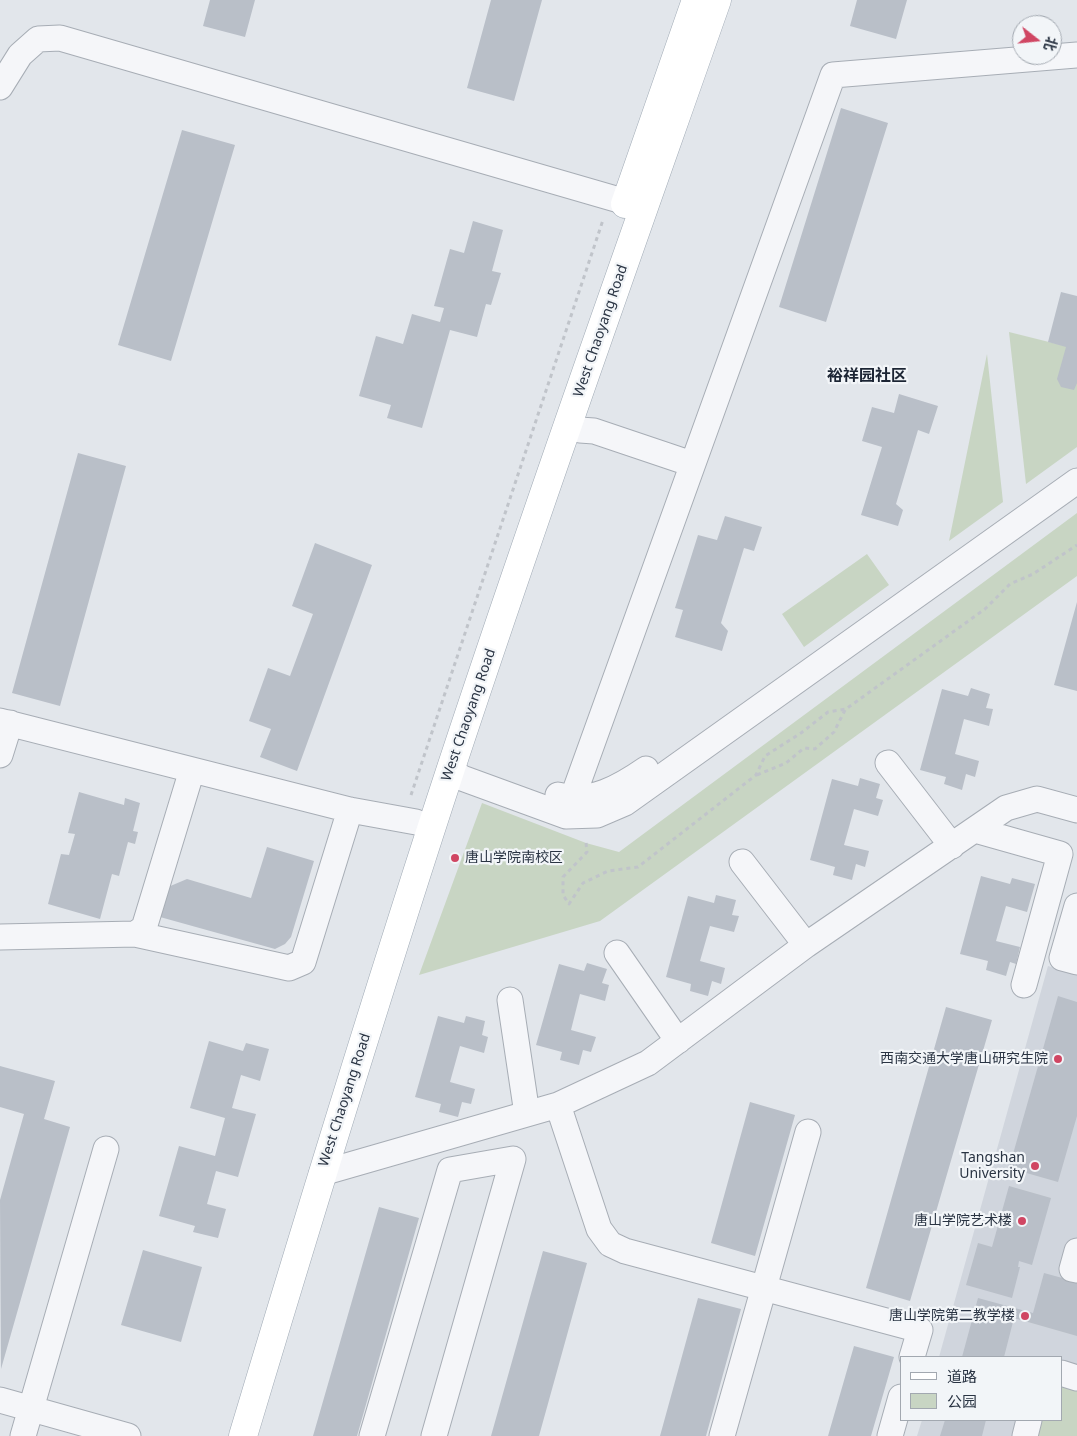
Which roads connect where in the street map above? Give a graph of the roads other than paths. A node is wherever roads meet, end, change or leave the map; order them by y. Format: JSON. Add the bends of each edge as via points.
{"nodes":[{"id":1,"x":696,"y":0,"type":"edge"},
{"id":2,"x":717,"y":0,"type":"edge"},
{"id":3,"x":1077,"y":55,"type":"edge"},
{"id":4,"x":0,"y":87,"type":"edge"},
{"id":5,"x":626,"y":202,"type":"junction"},
{"id":6,"x":567,"y":426,"type":"junction"},
{"id":7,"x":692,"y":464,"type":"junction"},
{"id":8,"x":1077,"y":466,"type":"edge"},
{"id":9,"x":1077,"y":481,"type":"edge"},
{"id":10,"x":5,"y":722,"type":"edge"},
{"id":11,"x":0,"y":755,"type":"edge"},
{"id":12,"x":888,"y":763,"type":"dead end"},
{"id":13,"x":450,"y":769,"type":"junction"},
{"id":14,"x":192,"y":770,"type":"junction"},
{"id":15,"x":570,"y":807,"type":"junction"},
{"id":16,"x":350,"y":810,"type":"junction"},
{"id":17,"x":1077,"y":810,"type":"edge"},
{"id":18,"x":416,"y":822,"type":"junction"},
{"id":19,"x":975,"y":830,"type":"junction"},
{"id":20,"x":952,"y":846,"type":"junction"},
{"id":21,"x":742,"y":862,"type":"dead end"},
{"id":22,"x":1077,"y":906,"type":"edge"},
{"id":23,"x":135,"y":934,"type":"junction"},
{"id":24,"x":0,"y":937,"type":"edge"},
{"id":25,"x":806,"y":945,"type":"junction"},
{"id":26,"x":617,"y":953,"type":"dead end"},
{"id":27,"x":1077,"y":962,"type":"edge"},
{"id":28,"x":1024,"y":985,"type":"dead end"},
{"id":29,"x":510,"y":1000,"type":"dead end"},
{"id":30,"x":678,"y":1041,"type":"junction"},
{"id":31,"x":558,"y":1105,"type":"junction"},
{"id":32,"x":527,"y":1114,"type":"junction"},
{"id":33,"x":808,"y":1132,"type":"dead end"},
{"id":34,"x":106,"y":1149,"type":"dead end"},
{"id":35,"x":322,"y":1172,"type":"junction"},
{"id":36,"x":1077,"y":1251,"type":"edge"},
{"id":37,"x":1077,"y":1270,"type":"edge"},
{"id":38,"x":763,"y":1289,"type":"junction"},
{"id":39,"x":912,"y":1356,"type":"edge"},
{"id":40,"x":1062,"y":1373,"type":"edge"},
{"id":41,"x":1077,"y":1378,"type":"edge"},
{"id":42,"x":0,"y":1400,"type":"edge"},
{"id":43,"x":900,"y":1401,"type":"edge"},
{"id":44,"x":31,"y":1409,"type":"junction"},
{"id":45,"x":1029,"y":1421,"type":"edge"},
{"id":46,"x":23,"y":1436,"type":"edge"},
{"id":47,"x":128,"y":1436,"type":"edge"},
{"id":48,"x":228,"y":1436,"type":"edge"},
{"id":49,"x":243,"y":1436,"type":"edge"},
{"id":50,"x":372,"y":1436,"type":"edge"},
{"id":51,"x":434,"y":1436,"type":"edge"},
{"id":52,"x":722,"y":1436,"type":"edge"},
{"id":53,"x":890,"y":1436,"type":"edge"},
{"id":54,"x":1025,"y":1436,"type":"edge"}],
"edges":[{"from":1,"to":5,"type":"main road","name":"West Chaoyang Road"},
{"from":2,"to":6,"type":"main road","name":"West Chaoyang Road"},
{"from":3,"to":7,"type":"street","via":[[832,75]]},
{"from":4,"to":5,"type":"street","via":[[20,55],[38,40],[60,38]]},
{"from":5,"to":18,"type":"main road","name":"West Chaoyang Road"},
{"from":6,"to":7,"type":"street","via":[[594,431]]},
{"from":6,"to":13,"type":"main road","name":"West Chaoyang Road"},
{"from":7,"to":15,"type":"street"},
{"from":8,"to":15,"type":"street","via":[[977,540],[624,784]]},
{"from":9,"to":15,"type":"street","via":[[625,803],[596,814]]},
{"from":10,"to":11,"type":"street"},
{"from":10,"to":14,"type":"street"},
{"from":12,"to":20,"type":"street"},
{"from":13,"to":15,"type":"street","via":[[462,778]]},
{"from":13,"to":35,"type":"main road","name":"West Chaoyang Road"},
{"from":14,"to":16,"type":"street"},
{"from":14,"to":23,"type":"street","via":[[144,928]]},
{"from":16,"to":18,"type":"street"},
{"from":16,"to":23,"type":"street","via":[[303,962],[288,968]]},
{"from":17,"to":19,"type":"street","via":[[1036,799],[1006,808]]},
{"from":18,"to":48,"type":"main road","name":"West Chaoyang Road"},
{"from":19,"to":20,"type":"street"},
{"from":19,"to":28,"type":"street","via":[[1060,854]]},
{"from":20,"to":25,"type":"street"},
{"from":21,"to":25,"type":"street"},
{"from":22,"to":27,"type":"street","via":[[1062,958]]},
{"from":23,"to":24,"type":"street"},
{"from":25,"to":30,"type":"street"},
{"from":26,"to":30,"type":"street"},
{"from":29,"to":32,"type":"street"},
{"from":30,"to":31,"type":"street","via":[[648,1063]]},
{"from":31,"to":32,"type":"street"},
{"from":31,"to":38,"type":"street","via":[[599,1229],[610,1244]]},
{"from":32,"to":35,"type":"street"},
{"from":33,"to":38,"type":"street"},
{"from":34,"to":44,"type":"street"},
{"from":35,"to":49,"type":"main road","name":"West Chaoyang Road"},
{"from":36,"to":37,"type":"street","via":[[1072,1269]]},
{"from":38,"to":39,"type":"street","via":[[920,1330]]},
{"from":38,"to":52,"type":"street"},
{"from":40,"to":41,"type":"street"},
{"from":42,"to":44,"type":"street"},
{"from":43,"to":53,"type":"street"},
{"from":44,"to":46,"type":"street"},
{"from":44,"to":47,"type":"street"},
{"from":45,"to":54,"type":"street"},
{"from":50,"to":51,"type":"street","via":[[450,1170],[513,1159]]}]}
